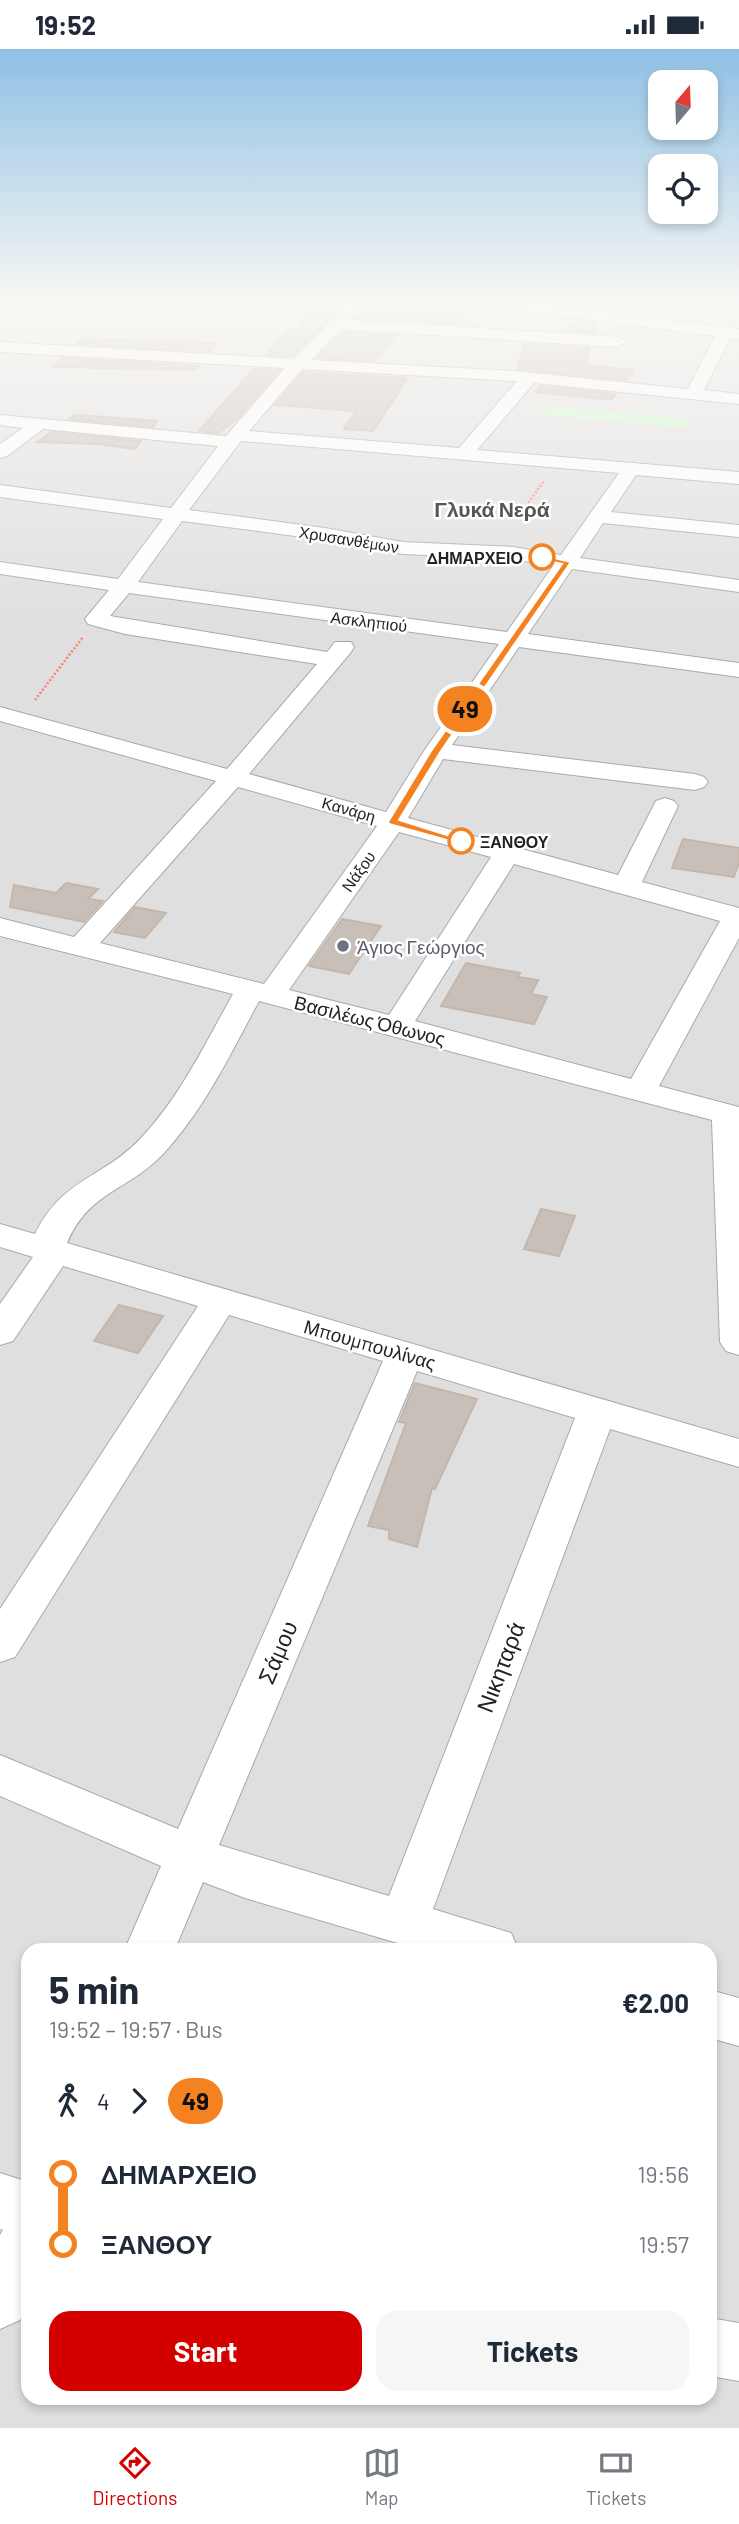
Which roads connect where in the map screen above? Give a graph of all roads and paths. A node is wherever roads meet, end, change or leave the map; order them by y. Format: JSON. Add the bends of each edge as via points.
{"nodes":[{"id":1,"x":257,"y":412,"type":"edge"},
{"id":2,"x":500,"y":412,"type":"edge"},
{"id":3,"x":0,"y":420,"type":"edge"},
{"id":4,"x":41,"y":423,"type":"junction"},
{"id":5,"x":234,"y":438,"type":"junction"},
{"id":6,"x":0,"y":452,"type":"edge"},
{"id":7,"x":464,"y":454,"type":"junction"},
{"id":8,"x":631,"y":469,"type":"junction"},
{"id":9,"x":739,"y":478,"type":"edge"},
{"id":10,"x":0,"y":491,"type":"edge"},
{"id":11,"x":603,"y":509,"type":"junction"},
{"id":12,"x":739,"y":514,"type":"edge"},
{"id":13,"x":176,"y":516,"type":"junction"},
{"id":14,"x":739,"y":531,"type":"edge"},
{"id":15,"x":567,"y":562,"type":"junction"},
{"id":16,"x":10,"y":569,"type":"edge"},
{"id":17,"x":125,"y":585,"type":"junction"},
{"id":18,"x":0,"y":586,"type":"edge"},
{"id":19,"x":739,"y":586,"type":"edge"},
{"id":20,"x":96,"y":619,"type":"junction"},
{"id":21,"x":369,"y":621,"type":"junction"},
{"id":22,"x":515,"y":638,"type":"junction"},
{"id":23,"x":331,"y":659,"type":"junction"},
{"id":24,"x":739,"y":670,"type":"edge"},
{"id":25,"x":10,"y":716,"type":"edge"},
{"id":26,"x":0,"y":738,"type":"edge"},
{"id":27,"x":436,"y":751,"type":"junction"},
{"id":28,"x":234,"y":776,"type":"junction"},
{"id":29,"x":695,"y":782,"type":"dead end"},
{"id":30,"x":665,"y":806,"type":"dead end"},
{"id":31,"x":393,"y":822,"type":"junction"},
{"id":32,"x":506,"y":854,"type":"junction"},
{"id":33,"x":626,"y":887,"type":"junction"},
{"id":34,"x":738,"y":917,"type":"edge"},
{"id":35,"x":3,"y":933,"type":"edge"},
{"id":36,"x":81,"y":947,"type":"junction"},
{"id":37,"x":260,"y":992,"type":"junction"},
{"id":38,"x":397,"y":1026,"type":"junction"},
{"id":39,"x":640,"y":1091,"type":"junction"},
{"id":40,"x":734,"y":1116,"type":"edge"},
{"id":41,"x":0,"y":1235,"type":"edge"},
{"id":42,"x":50,"y":1250,"type":"junction"},
{"id":43,"x":220,"y":1300,"type":"junction"},
{"id":44,"x":0,"y":1332,"type":"edge"},
{"id":45,"x":739,"y":1342,"type":"edge"},
{"id":46,"x":405,"y":1355,"type":"junction"},
{"id":47,"x":597,"y":1411,"type":"junction"},
{"id":48,"x":739,"y":1453,"type":"edge"},
{"id":49,"x":0,"y":1645,"type":"edge"},
{"id":50,"x":0,"y":1775,"type":"edge"},
{"id":51,"x":190,"y":1856,"type":"junction"},
{"id":52,"x":403,"y":1923,"type":"junction"},
{"id":53,"x":153,"y":1943,"type":"edge"},
{"id":54,"x":472,"y":1943,"type":"edge"},
{"id":55,"x":717,"y":2016,"type":"edge"},
{"id":56,"x":739,"y":2022,"type":"edge"},
{"id":57,"x":0,"y":2201,"type":"edge"},
{"id":58,"x":21,"y":2208,"type":"edge"},
{"id":59,"x":21,"y":2253,"type":"edge"},
{"id":60,"x":0,"y":2300,"type":"edge"},
{"id":61,"x":717,"y":2348,"type":"edge"},
{"id":62,"x":739,"y":2352,"type":"edge"}],
"edges":[{"from":1,"to":5,"type":"street"},
{"from":2,"to":7,"type":"street"},
{"from":3,"to":4,"type":"street"},
{"from":4,"to":5,"type":"street"},
{"from":4,"to":6,"type":"street"},
{"from":5,"to":7,"type":"street"},
{"from":5,"to":13,"type":"street"},
{"from":7,"to":8,"type":"street"},
{"from":8,"to":9,"type":"street"},
{"from":8,"to":11,"type":"street","name":"Νάξου"},
{"from":10,"to":13,"type":"street","name":"Χρυσανθέμων"},
{"from":11,"to":12,"type":"street"},
{"from":11,"to":14,"type":"street"},
{"from":11,"to":15,"type":"street","name":"Νάξου"},
{"from":13,"to":15,"type":"street","name":"Χρυσανθέμων","via":[[388,546],[513,553]]},
{"from":13,"to":17,"type":"street"},
{"from":15,"to":19,"type":"street","name":"Χρυσανθέμων"},
{"from":15,"to":22,"type":"street","name":"Νάξου"},
{"from":16,"to":17,"type":"street","name":"Ασκληπιού"},
{"from":16,"to":18,"type":"street"},
{"from":17,"to":20,"type":"street"},
{"from":17,"to":21,"type":"street","name":"Ασκληπιού"},
{"from":20,"to":23,"type":"street"},
{"from":20,"to":25,"type":"path"},
{"from":21,"to":22,"type":"street","name":"Ασκληπιού"},
{"from":21,"to":23,"type":"street"},
{"from":22,"to":24,"type":"street","name":"Ασκληπιού"},
{"from":22,"to":27,"type":"street","name":"Νάξου"},
{"from":23,"to":28,"type":"street"},
{"from":25,"to":26,"type":"street"},
{"from":25,"to":28,"type":"street","name":"Κανάρη"},
{"from":27,"to":29,"type":"street"},
{"from":27,"to":31,"type":"street","name":"Νάξου"},
{"from":28,"to":31,"type":"street","name":"Κανάρη"},
{"from":28,"to":36,"type":"street"},
{"from":30,"to":33,"type":"street"},
{"from":31,"to":32,"type":"street","name":"Κανάρη"},
{"from":31,"to":37,"type":"street","name":"Νάξου"},
{"from":32,"to":33,"type":"street","name":"Κανάρη"},
{"from":32,"to":38,"type":"street"},
{"from":33,"to":34,"type":"street","name":"Κανάρη"},
{"from":34,"to":39,"type":"street"},
{"from":35,"to":36,"type":"street","name":"Βασιλέως Όθωνος"},
{"from":36,"to":37,"type":"street","name":"Βασιλέως Όθωνος"},
{"from":37,"to":38,"type":"street","name":"Βασιλέως Όθωνος"},
{"from":37,"to":42,"type":"street","name":"Νάξου","via":[[187,1104],[148,1150],[74,1202],[64,1213]]},
{"from":38,"to":39,"type":"street","name":"Βασιλέως Όθωνος"},
{"from":39,"to":40,"type":"street","name":"Βασιλέως Όθωνος"},
{"from":40,"to":45,"type":"street"},
{"from":41,"to":42,"type":"street","name":"Μπουμπουλίνας"},
{"from":42,"to":43,"type":"street","name":"Μπουμπουλίνας"},
{"from":42,"to":44,"type":"street"},
{"from":43,"to":46,"type":"street","name":"Μπουμπουλίνας"},
{"from":43,"to":49,"type":"street"},
{"from":46,"to":47,"type":"street","name":"Μπουμπουλίνας"},
{"from":46,"to":51,"type":"street","name":"Σάμου"},
{"from":47,"to":48,"type":"street","name":"Μπουμπουλίνας"},
{"from":47,"to":52,"type":"street","name":"Νικηταρά"},
{"from":50,"to":51,"type":"street"},
{"from":51,"to":52,"type":"street"},
{"from":51,"to":53,"type":"street","name":"Σάμου"},
{"from":52,"to":54,"type":"street"},
{"from":55,"to":56,"type":"street"},
{"from":57,"to":58,"type":"street"},
{"from":59,"to":60,"type":"street"},
{"from":61,"to":62,"type":"street"}]}
